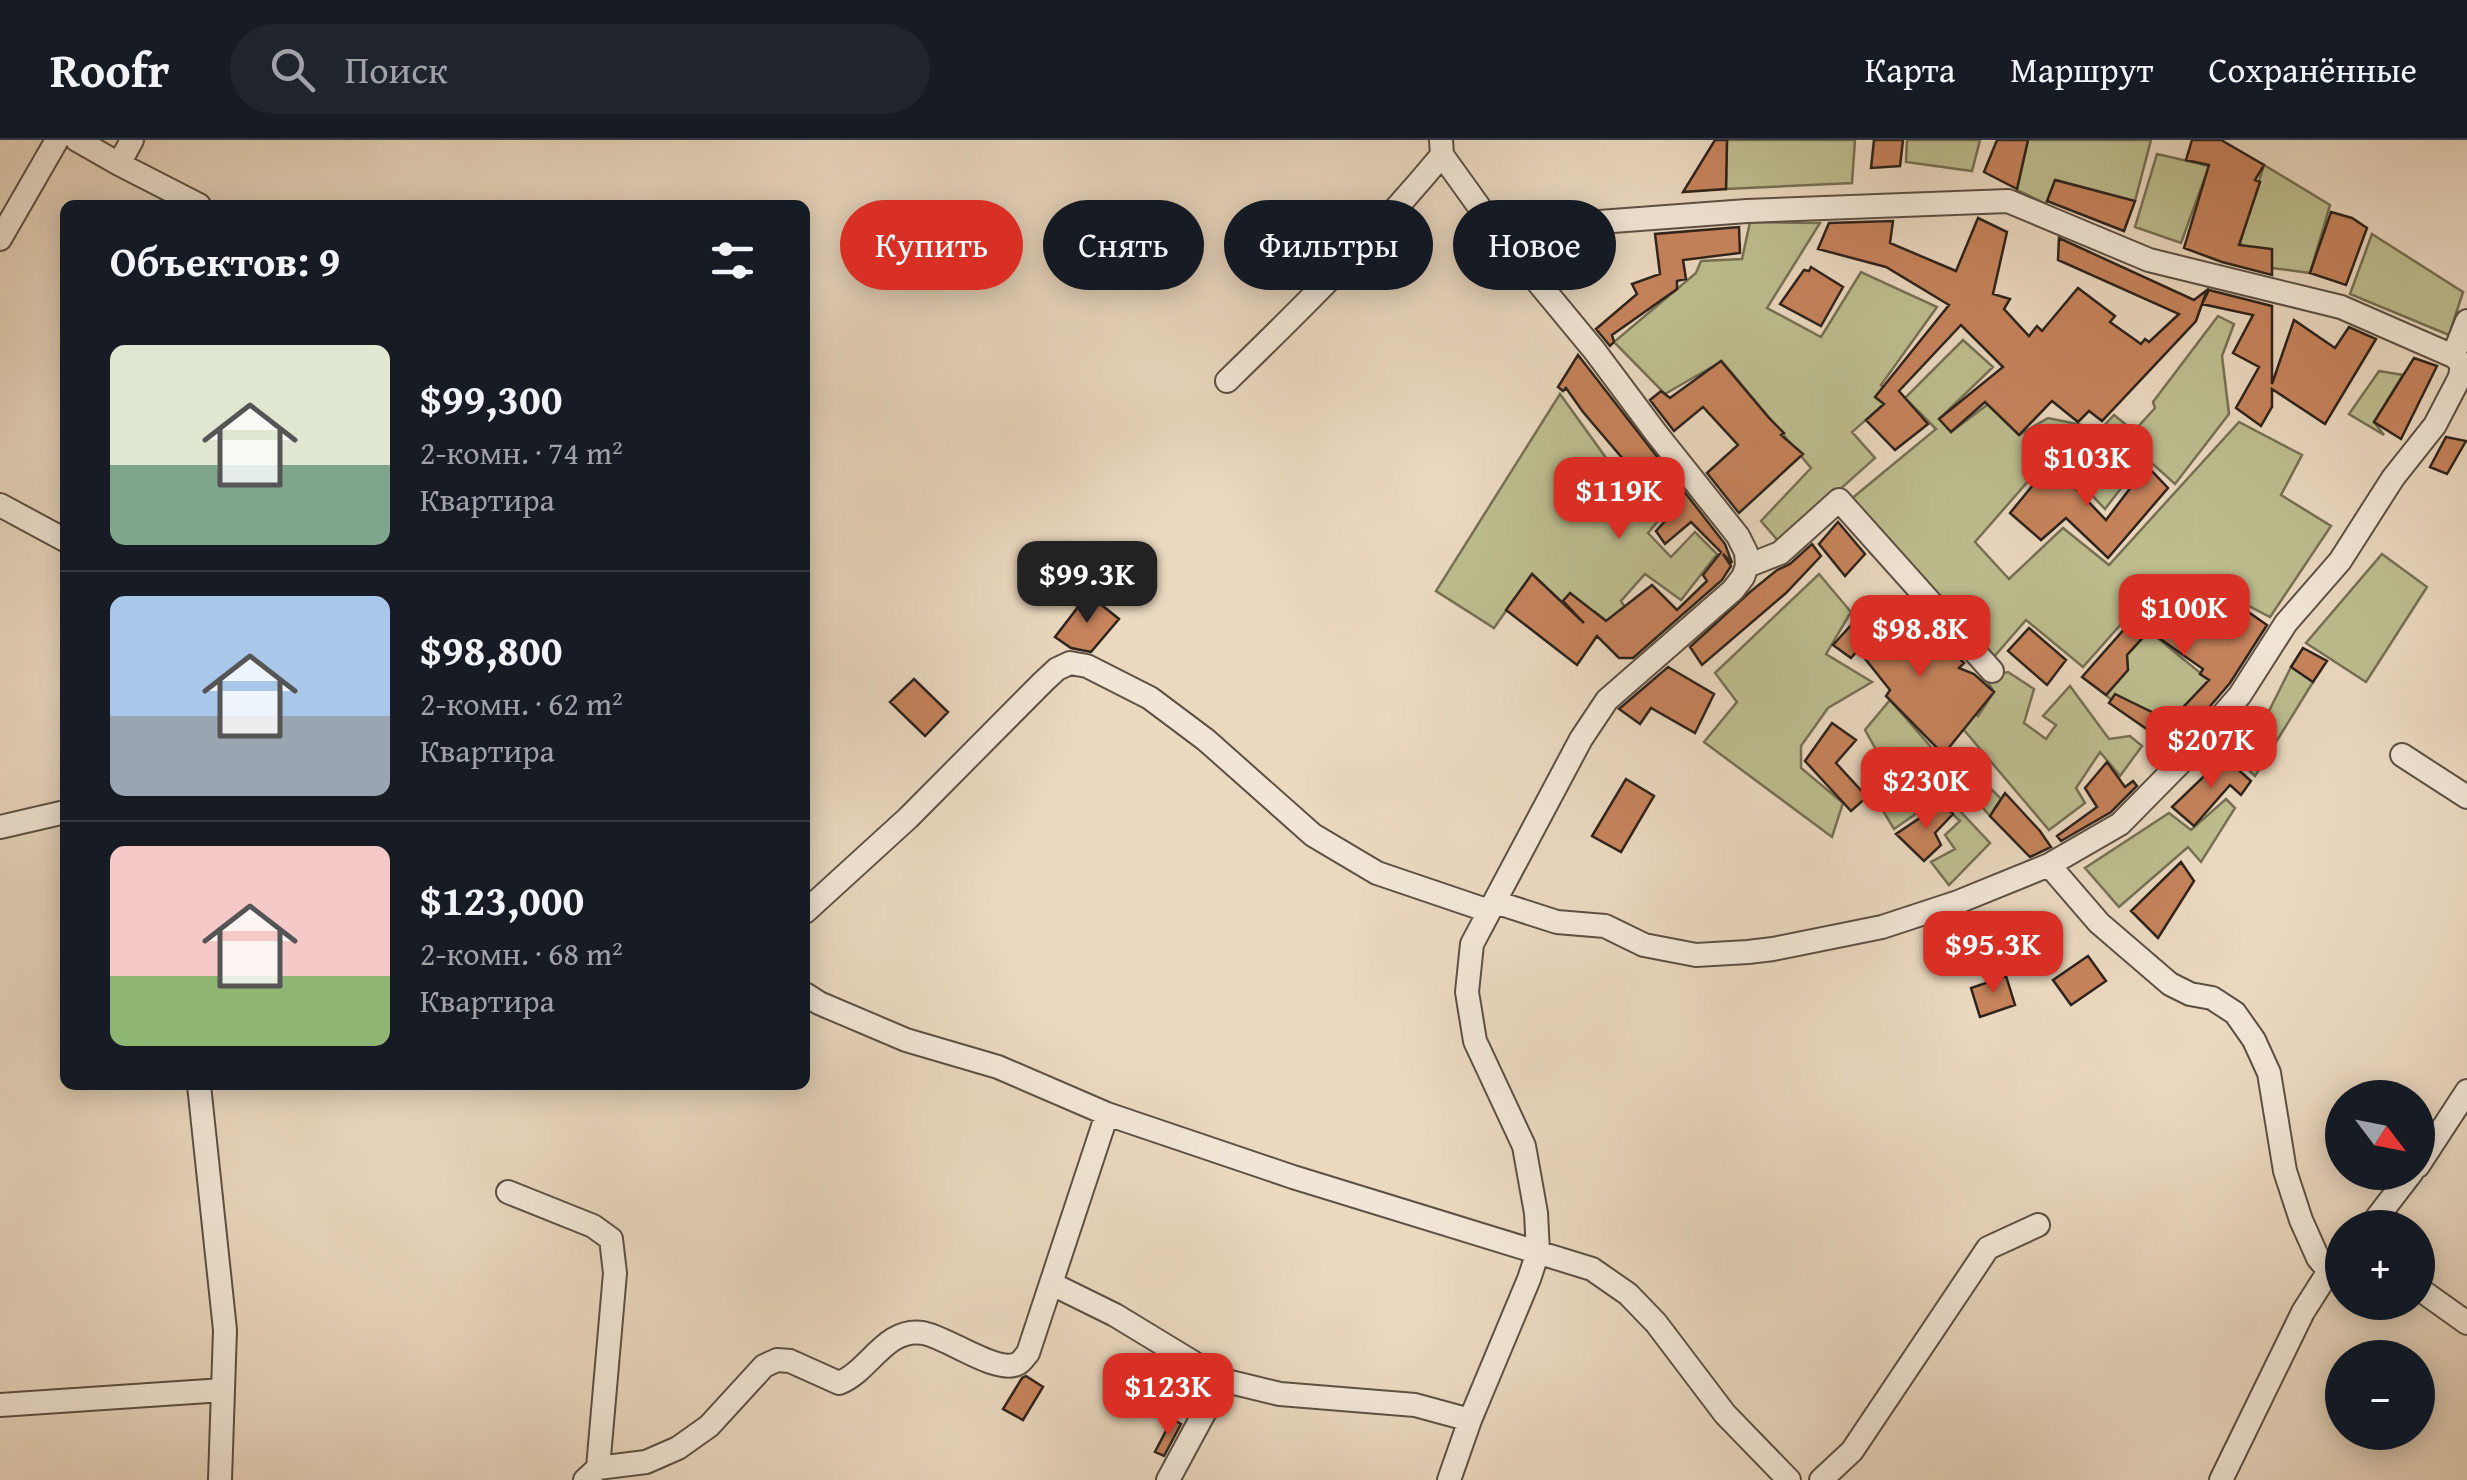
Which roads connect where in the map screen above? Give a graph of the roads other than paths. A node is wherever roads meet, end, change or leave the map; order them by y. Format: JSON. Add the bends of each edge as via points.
{"nodes":[{"id":1,"x":57,"y":140,"type":"edge"},
{"id":2,"x":76,"y":140,"type":"edge"},
{"id":3,"x":132,"y":140,"type":"edge"},
{"id":4,"x":1441,"y":147,"type":"edge"},
{"id":5,"x":119,"y":164,"type":"junction"},
{"id":6,"x":189,"y":200,"type":"edge"},
{"id":7,"x":1476,"y":200,"type":"edge"},
{"id":8,"x":1616,"y":220,"type":"edge"},
{"id":9,"x":0,"y":240,"type":"edge"},
{"id":10,"x":1544,"y":290,"type":"edge"},
{"id":11,"x":2462,"y":339,"type":"edge"},
{"id":12,"x":1228,"y":382,"type":"dead end"},
{"id":13,"x":0,"y":505,"type":"edge"},
{"id":14,"x":60,"y":537,"type":"edge"},
{"id":15,"x":1747,"y":566,"type":"junction"},
{"id":16,"x":1992,"y":671,"type":"dead end"},
{"id":17,"x":2402,"y":755,"type":"dead end"},
{"id":18,"x":2467,"y":797,"type":"edge"},
{"id":19,"x":60,"y":813,"type":"edge"},
{"id":20,"x":0,"y":827,"type":"edge"},
{"id":21,"x":2049,"y":865,"type":"junction"},
{"id":22,"x":1492,"y":906,"type":"junction"},
{"id":23,"x":810,"y":907,"type":"edge"},
{"id":24,"x":810,"y":997,"type":"edge"},
{"id":25,"x":200,"y":1090,"type":"edge"},
{"id":26,"x":2467,"y":1091,"type":"edge"},
{"id":27,"x":1107,"y":1114,"type":"junction"},
{"id":28,"x":2435,"y":1140,"type":"edge"},
{"id":29,"x":2398,"y":1190,"type":"edge"},
{"id":30,"x":508,"y":1192,"type":"dead end"},
{"id":31,"x":2383,"y":1210,"type":"edge"},
{"id":32,"x":2038,"y":1225,"type":"dead end"},
{"id":33,"x":1538,"y":1252,"type":"junction"},
{"id":34,"x":2325,"y":1261,"type":"edge"},
{"id":35,"x":2325,"y":1281,"type":"edge"},
{"id":36,"x":1052,"y":1284,"type":"junction"},
{"id":37,"x":2435,"y":1300,"type":"edge"},
{"id":38,"x":2467,"y":1323,"type":"edge"},
{"id":39,"x":1222,"y":1380,"type":"junction"},
{"id":40,"x":224,"y":1390,"type":"junction"},
{"id":41,"x":0,"y":1405,"type":"edge"},
{"id":42,"x":1470,"y":1420,"type":"junction"},
{"id":43,"x":591,"y":1474,"type":"edge"},
{"id":44,"x":220,"y":1480,"type":"edge"},
{"id":45,"x":1168,"y":1480,"type":"edge"},
{"id":46,"x":1449,"y":1480,"type":"edge"},
{"id":47,"x":1790,"y":1480,"type":"edge"},
{"id":48,"x":1821,"y":1480,"type":"edge"},
{"id":49,"x":2221,"y":1480,"type":"edge"}],
"edges":[{"from":1,"to":9,"type":"street"},
{"from":2,"to":5,"type":"street"},
{"from":3,"to":5,"type":"street"},
{"from":4,"to":7,"type":"street"},
{"from":4,"to":12,"type":"street","via":[[1399,207]]},
{"from":5,"to":6,"type":"street"},
{"from":8,"to":11,"type":"street","via":[[2008,202],[2149,260]]},
{"from":10,"to":15,"type":"street","via":[[1738,536]]},
{"from":11,"to":21,"type":"street","via":[[2460,377],[2435,425],[2240,695],[2120,824]]},
{"from":13,"to":14,"type":"street"},
{"from":15,"to":16,"type":"street","via":[[1780,554],[1840,500]]},
{"from":15,"to":22,"type":"street","via":[[1732,590],[1608,700]]},
{"from":17,"to":18,"type":"street"},
{"from":19,"to":20,"type":"street"},
{"from":21,"to":22,"type":"street","via":[[1882,928],[1748,952],[1696,955],[1644,946],[1605,926]]},
{"from":21,"to":34,"type":"street","via":[[2099,924],[2170,984],[2235,1013],[2254,1040],[2269,1074],[2284,1170],[2318,1258]]},
{"from":22,"to":23,"type":"street","via":[[1378,873],[1313,836],[1150,698],[1070,663]]},
{"from":22,"to":33,"type":"street","via":[[1472,944],[1467,992],[1475,1041],[1524,1146]]},
{"from":24,"to":27,"type":"street"},
{"from":25,"to":40,"type":"street"},
{"from":26,"to":28,"type":"street"},
{"from":27,"to":33,"type":"street"},
{"from":27,"to":36,"type":"street"},
{"from":29,"to":31,"type":"street"},
{"from":30,"to":43,"type":"street","via":[[611,1239],[615,1273]]},
{"from":32,"to":48,"type":"street","via":[[1988,1248],[1852,1451]]},
{"from":33,"to":42,"type":"street"},
{"from":33,"to":47,"type":"street","via":[[1592,1270],[1628,1294],[1725,1414]]},
{"from":35,"to":49,"type":"street"},
{"from":36,"to":39,"type":"street"},
{"from":36,"to":43,"type":"street","via":[[1028,1353],[1017,1364],[1002,1366],[919,1332],[882,1346],[839,1383],[777,1360],[678,1448]]},
{"from":37,"to":38,"type":"street"},
{"from":39,"to":42,"type":"street","via":[[1280,1394],[1415,1405]]},
{"from":39,"to":45,"type":"street"},
{"from":40,"to":41,"type":"street"},
{"from":40,"to":44,"type":"street"},
{"from":42,"to":46,"type":"street"}]}
